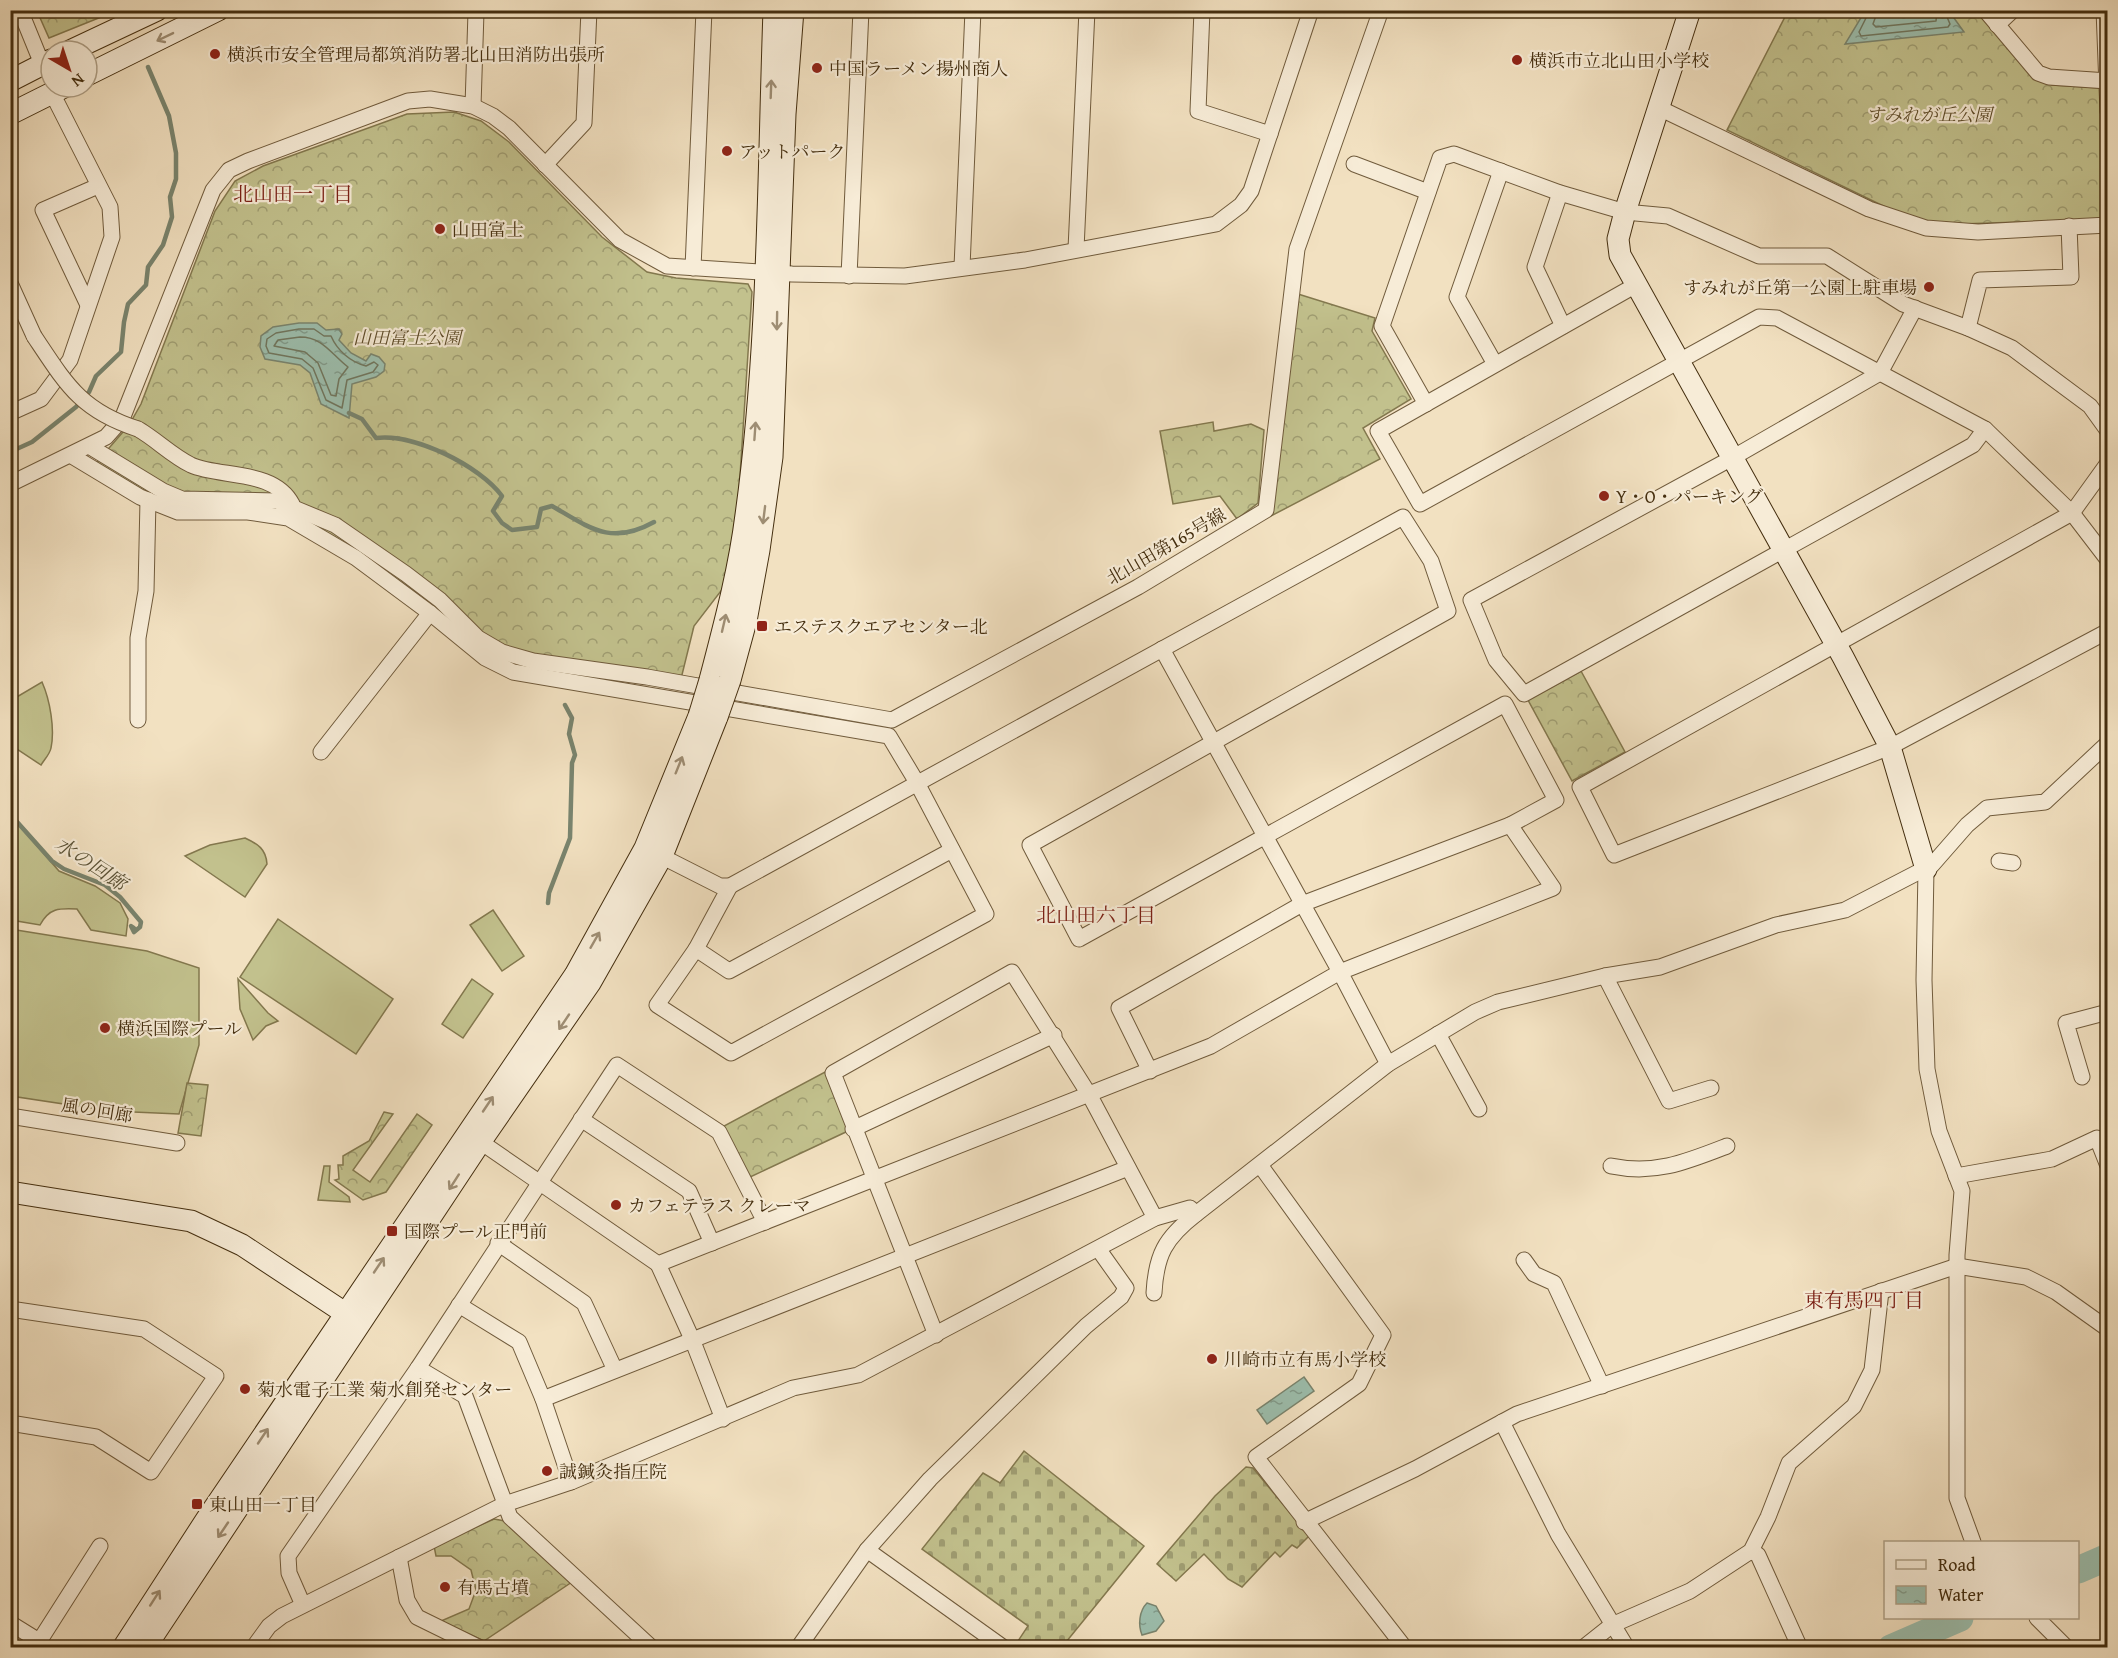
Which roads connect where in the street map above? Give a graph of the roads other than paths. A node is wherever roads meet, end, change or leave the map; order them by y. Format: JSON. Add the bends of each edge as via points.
{"nodes":[{"id":1,"x":20,"y":10,"type":"edge"},
{"id":2,"x":157,"y":10,"type":"edge"},
{"id":3,"x":218,"y":10,"type":"edge"},
{"id":4,"x":482,"y":10,"type":"edge"},
{"id":5,"x":589,"y":10,"type":"edge"},
{"id":6,"x":704,"y":10,"type":"edge"},
{"id":7,"x":774,"y":10,"type":"edge"},
{"id":8,"x":793,"y":10,"type":"edge"},
{"id":9,"x":861,"y":10,"type":"edge"},
{"id":10,"x":973,"y":10,"type":"edge"},
{"id":11,"x":1087,"y":10,"type":"edge"},
{"id":12,"x":1202,"y":10,"type":"edge"},
{"id":13,"x":1311,"y":10,"type":"edge"},
{"id":14,"x":1381,"y":10,"type":"edge"},
{"id":15,"x":1690,"y":10,"type":"edge"},
{"id":16,"x":1985,"y":10,"type":"edge"},
{"id":17,"x":2013,"y":10,"type":"edge"},
{"id":18,"x":2104,"y":10,"type":"edge"},
{"id":19,"x":1997,"y":25,"type":"junction"},
{"id":20,"x":95,"y":39,"type":"edge"},
{"id":21,"x":39,"y":48,"type":"edge"},
{"id":22,"x":39,"y":66,"type":"edge"},
{"id":23,"x":99,"y":69,"type":"edge"},
{"id":24,"x":10,"y":81,"type":"edge"},
{"id":25,"x":2107,"y":81,"type":"edge"},
{"id":26,"x":40,"y":99,"type":"edge"},
{"id":27,"x":62,"y":99,"type":"edge"},
{"id":28,"x":472,"y":106,"type":"junction"},
{"id":29,"x":1657,"y":106,"type":"junction"},
{"id":30,"x":2108,"y":112,"type":"edge"},
{"id":31,"x":10,"y":114,"type":"edge"},
{"id":32,"x":1270,"y":134,"type":"junction"},
{"id":33,"x":1354,"y":164,"type":"dead end"},
{"id":34,"x":545,"y":165,"type":"junction"},
{"id":35,"x":1500,"y":171,"type":"junction"},
{"id":36,"x":98,"y":186,"type":"junction"},
{"id":37,"x":1428,"y":192,"type":"junction"},
{"id":38,"x":1560,"y":193,"type":"junction"},
{"id":39,"x":1625,"y":212,"type":"junction"},
{"id":40,"x":2108,"y":225,"type":"edge"},
{"id":41,"x":2069,"y":226,"type":"junction"},
{"id":42,"x":1076,"y":249,"type":"junction"},
{"id":43,"x":962,"y":267,"type":"junction"},
{"id":44,"x":693,"y":268,"type":"junction"},
{"id":45,"x":771,"y":272,"type":"junction"},
{"id":46,"x":849,"y":276,"type":"junction"},
{"id":47,"x":10,"y":283,"type":"edge"},
{"id":48,"x":1636,"y":285,"type":"junction"},
{"id":49,"x":88,"y":305,"type":"junction"},
{"id":50,"x":1915,"y":308,"type":"junction"},
{"id":51,"x":1563,"y":326,"type":"junction"},
{"id":52,"x":1968,"y":328,"type":"junction"},
{"id":53,"x":1679,"y":362,"type":"junction"},
{"id":54,"x":1495,"y":364,"type":"junction"},
{"id":55,"x":1880,"y":373,"type":"junction"},
{"id":56,"x":1426,"y":404,"type":"junction"},
{"id":57,"x":10,"y":413,"type":"edge"},
{"id":58,"x":1985,"y":429,"type":"junction"},
{"id":59,"x":2108,"y":431,"type":"edge"},
{"id":60,"x":89,"y":446,"type":"junction"},
{"id":61,"x":72,"y":456,"type":"junction"},
{"id":62,"x":1732,"y":458,"type":"junction"},
{"id":63,"x":2108,"y":463,"type":"edge"},
{"id":64,"x":10,"y":484,"type":"edge"},
{"id":65,"x":148,"y":500,"type":"junction"},
{"id":66,"x":294,"y":507,"type":"junction"},
{"id":67,"x":2072,"y":513,"type":"junction"},
{"id":68,"x":1784,"y":551,"type":"junction"},
{"id":69,"x":2108,"y":560,"type":"edge"},
{"id":70,"x":430,"y":612,"type":"junction"},
{"id":71,"x":2108,"y":631,"type":"edge"},
{"id":72,"x":1837,"y":645,"type":"junction"},
{"id":73,"x":1162,"y":649,"type":"junction"},
{"id":74,"x":715,"y":682,"type":"junction"},
{"id":75,"x":138,"y":720,"type":"dead end"},
{"id":76,"x":1212,"y":742,"type":"junction"},
{"id":77,"x":2108,"y":743,"type":"edge"},
{"id":78,"x":1890,"y":747,"type":"junction"},
{"id":79,"x":321,"y":752,"type":"dead end"},
{"id":80,"x":916,"y":781,"type":"junction"},
{"id":81,"x":1510,"y":825,"type":"junction"},
{"id":82,"x":1264,"y":837,"type":"junction"},
{"id":83,"x":952,"y":850,"type":"junction"},
{"id":84,"x":653,"y":852,"type":"junction"},
{"id":85,"x":1926,"y":869,"type":"junction"},
{"id":86,"x":730,"y":886,"type":"junction"},
{"id":87,"x":1302,"y":904,"type":"junction"},
{"id":88,"x":696,"y":949,"type":"junction"},
{"id":89,"x":1340,"y":972,"type":"junction"},
{"id":90,"x":1605,"y":976,"type":"junction"},
{"id":91,"x":2108,"y":1012,"type":"edge"},
{"id":92,"x":1438,"y":1034,"type":"junction"},
{"id":93,"x":1054,"y":1035,"type":"junction"},
{"id":94,"x":1388,"y":1064,"type":"junction"},
{"id":95,"x":1150,"y":1071,"type":"junction"},
{"id":96,"x":2082,"y":1077,"type":"dead end"},
{"id":97,"x":1711,"y":1088,"type":"dead end"},
{"id":98,"x":1090,"y":1096,"type":"junction"},
{"id":99,"x":1479,"y":1110,"type":"dead end"},
{"id":100,"x":10,"y":1116,"type":"edge"},
{"id":101,"x":581,"y":1119,"type":"junction"},
{"id":102,"x":853,"y":1129,"type":"junction"},
{"id":103,"x":474,"y":1137,"type":"junction"},
{"id":104,"x":177,"y":1143,"type":"dead end"},
{"id":105,"x":1726,"y":1146,"type":"dead end"},
{"id":106,"x":1260,"y":1165,"type":"junction"},
{"id":107,"x":1611,"y":1166,"type":"dead end"},
{"id":108,"x":2108,"y":1166,"type":"edge"},
{"id":109,"x":1128,"y":1168,"type":"junction"},
{"id":110,"x":1956,"y":1176,"type":"junction"},
{"id":111,"x":874,"y":1179,"type":"junction"},
{"id":112,"x":538,"y":1182,"type":"junction"},
{"id":113,"x":10,"y":1192,"type":"edge"},
{"id":114,"x":1196,"y":1215,"type":"junction"},
{"id":115,"x":1155,"y":1218,"type":"junction"},
{"id":116,"x":765,"y":1222,"type":"junction"},
{"id":117,"x":498,"y":1243,"type":"junction"},
{"id":118,"x":712,"y":1243,"type":"junction"},
{"id":119,"x":1099,"y":1250,"type":"junction"},
{"id":120,"x":905,"y":1255,"type":"junction"},
{"id":121,"x":1524,"y":1260,"type":"dead end"},
{"id":122,"x":658,"y":1264,"type":"junction"},
{"id":123,"x":1957,"y":1266,"type":"junction"},
{"id":124,"x":1881,"y":1291,"type":"junction"},
{"id":125,"x":1154,"y":1293,"type":"dead end"},
{"id":126,"x":459,"y":1305,"type":"junction"},
{"id":127,"x":10,"y":1309,"type":"edge"},
{"id":128,"x":353,"y":1318,"type":"junction"},
{"id":129,"x":2108,"y":1329,"type":"edge"},
{"id":130,"x":936,"y":1335,"type":"junction"},
{"id":131,"x":692,"y":1339,"type":"junction"},
{"id":132,"x":418,"y":1368,"type":"junction"},
{"id":133,"x":615,"y":1370,"type":"junction"},
{"id":134,"x":1602,"y":1386,"type":"junction"},
{"id":135,"x":543,"y":1399,"type":"junction"},
{"id":136,"x":723,"y":1419,"type":"junction"},
{"id":137,"x":1502,"y":1422,"type":"junction"},
{"id":138,"x":10,"y":1423,"type":"edge"},
{"id":139,"x":571,"y":1482,"type":"junction"},
{"id":140,"x":505,"y":1504,"type":"junction"},
{"id":141,"x":1305,"y":1522,"type":"junction"},
{"id":142,"x":1973,"y":1541,"type":"edge"},
{"id":143,"x":100,"y":1546,"type":"dead end"},
{"id":144,"x":867,"y":1550,"type":"junction"},
{"id":145,"x":1751,"y":1551,"type":"junction"},
{"id":146,"x":399,"y":1557,"type":"junction"},
{"id":147,"x":303,"y":1605,"type":"junction"},
{"id":148,"x":2039,"y":1619,"type":"edge"},
{"id":149,"x":10,"y":1623,"type":"edge"},
{"id":150,"x":1612,"y":1625,"type":"junction"},
{"id":151,"x":37,"y":1644,"type":"edge"},
{"id":152,"x":123,"y":1647,"type":"edge"},
{"id":153,"x":145,"y":1647,"type":"edge"},
{"id":154,"x":253,"y":1647,"type":"edge"},
{"id":155,"x":480,"y":1647,"type":"edge"},
{"id":156,"x":652,"y":1647,"type":"edge"},
{"id":157,"x":798,"y":1647,"type":"edge"},
{"id":158,"x":1004,"y":1647,"type":"edge"},
{"id":159,"x":1405,"y":1647,"type":"edge"},
{"id":160,"x":1583,"y":1647,"type":"edge"},
{"id":161,"x":1627,"y":1647,"type":"edge"},
{"id":162,"x":1800,"y":1647,"type":"edge"},
{"id":163,"x":2067,"y":1647,"type":"edge"}],
"edges":[{"from":1,"to":21,"type":"street"},
{"from":2,"to":20,"type":"street"},
{"from":3,"to":23,"type":"street","one_way":true},
{"from":4,"to":28,"type":"street","via":[[476,12]]},
{"from":5,"to":34,"type":"street","via":[[584,123]]},
{"from":6,"to":44,"type":"street"},
{"from":45,"to":7,"type":"street","one_way":true},
{"from":8,"to":45,"type":"street"},
{"from":9,"to":46,"type":"street"},
{"from":10,"to":43,"type":"street"},
{"from":11,"to":42,"type":"street"},
{"from":12,"to":32,"type":"street","via":[[1198,111]]},
{"from":13,"to":32,"type":"street"},
{"from":14,"to":74,"type":"street","name":"北山田第165号線","via":[[1297,249],[1266,510],[1138,587],[892,720]]},
{"from":15,"to":29,"type":"street"},
{"from":16,"to":19,"type":"street"},
{"from":17,"to":19,"type":"street"},
{"from":18,"to":25,"type":"street"},
{"from":19,"to":25,"type":"street","via":[[2038,73]]},
{"from":22,"to":24,"type":"street"},
{"from":25,"to":30,"type":"street"},
{"from":26,"to":31,"type":"street"},
{"from":27,"to":36,"type":"street"},
{"from":28,"to":34,"type":"street","via":[[510,128]]},
{"from":28,"to":60,"type":"street","via":[[430,99],[408,101],[229,170],[213,190],[122,419],[106,437]]},
{"from":29,"to":39,"type":"street"},
{"from":29,"to":41,"type":"street","via":[[1869,210],[1926,228],[1978,232]]},
{"from":32,"to":42,"type":"street","via":[[1251,191],[1241,205],[1216,224]]},
{"from":33,"to":37,"type":"street"},
{"from":34,"to":44,"type":"street","via":[[620,240],[667,266]]},
{"from":35,"to":37,"type":"street","via":[[1446,154],[1440,158]]},
{"from":35,"to":38,"type":"street"},
{"from":35,"to":54,"type":"street","via":[[1457,297]]},
{"from":36,"to":49,"type":"street","via":[[110,207],[112,237]]},
{"from":36,"to":49,"type":"street","via":[[43,210]]},
{"from":37,"to":56,"type":"street","via":[[1382,326]]},
{"from":38,"to":39,"type":"street"},
{"from":38,"to":51,"type":"street","via":[[1535,267]]},
{"from":39,"to":48,"type":"street","via":[[1618,239],[1620,255]]},
{"from":39,"to":50,"type":"street","via":[[1668,216],[1759,256],[1827,256]]},
{"from":40,"to":41,"type":"street"},
{"from":41,"to":52,"type":"street","via":[[2070,277],[1980,280]]},
{"from":42,"to":43,"type":"street"},
{"from":43,"to":46,"type":"street","via":[[905,276]]},
{"from":44,"to":45,"type":"street"},
{"from":45,"to":46,"type":"street"},
{"from":45,"to":74,"type":"street","via":[[772,457],[746,621]]},
{"from":47,"to":66,"type":"street","bridge":true,"via":[[34,336],[64,381],[89,406],[154,438],[165,451],[189,464],[250,477],[272,486],[290,499]]},
{"from":48,"to":51,"type":"street"},
{"from":48,"to":53,"type":"street"},
{"from":49,"to":57,"type":"street","via":[[70,360],[41,399]]},
{"from":50,"to":52,"type":"street"},
{"from":50,"to":55,"type":"street"},
{"from":51,"to":54,"type":"street"},
{"from":52,"to":59,"type":"street","via":[[2012,348],[2090,406]]},
{"from":53,"to":55,"type":"street","via":[[1760,317],[1777,318]]},
{"from":53,"to":56,"type":"street","via":[[1420,504],[1378,430]]},
{"from":53,"to":62,"type":"street"},
{"from":54,"to":56,"type":"street"},
{"from":55,"to":58,"type":"street"},
{"from":55,"to":62,"type":"street"},
{"from":58,"to":67,"type":"street"},
{"from":58,"to":68,"type":"street","via":[[1973,446]]},
{"from":60,"to":61,"type":"street"},
{"from":60,"to":66,"type":"street","via":[[182,499],[277,501]]},
{"from":61,"to":64,"type":"street"},
{"from":61,"to":65,"type":"street"},
{"from":62,"to":68,"type":"street"},
{"from":62,"to":68,"type":"street","via":[[1471,600],[1496,660],[1524,694]]},
{"from":63,"to":67,"type":"street"},
{"from":65,"to":70,"type":"street","via":[[178,512],[248,512],[288,518],[356,558]]},
{"from":65,"to":75,"type":"street","via":[[146,591],[138,638]]},
{"from":66,"to":74,"type":"street","via":[[335,525],[406,574],[440,600],[478,638],[502,652],[533,661]]},
{"from":67,"to":69,"type":"street"},
{"from":67,"to":72,"type":"street"},
{"from":68,"to":72,"type":"street"},
{"from":70,"to":79,"type":"street"},
{"from":70,"to":80,"type":"street","via":[[485,658],[513,672],[889,736]]},
{"from":71,"to":78,"type":"street"},
{"from":72,"to":78,"type":"street"},
{"from":72,"to":78,"type":"street","via":[[1580,787],[1614,855]]},
{"from":73,"to":76,"type":"street"},
{"from":73,"to":76,"type":"street","via":[[1403,517],[1431,561],[1448,611]]},
{"from":73,"to":80,"type":"street"},
{"from":74,"to":84,"type":"street","bridge":true,"via":[[708,717]]},
{"from":76,"to":82,"type":"street"},
{"from":76,"to":82,"type":"street","via":[[1030,845],[1079,939]]},
{"from":77,"to":85,"type":"street","via":[[2045,802],[1987,808]]},
{"from":78,"to":85,"type":"street"},
{"from":80,"to":83,"type":"street"},
{"from":80,"to":86,"type":"street"},
{"from":81,"to":82,"type":"street","via":[[1556,800],[1505,704]]},
{"from":81,"to":87,"type":"street"},
{"from":81,"to":89,"type":"street","via":[[1553,888]]},
{"from":82,"to":87,"type":"street"},
{"from":83,"to":88,"type":"street","via":[[729,971]]},
{"from":83,"to":88,"type":"street","via":[[986,914],[730,1053],[657,1005]]},
{"from":84,"to":86,"type":"street","via":[[720,886]]},
{"from":84,"to":103,"type":"street","via":[[590,983]]},
{"from":85,"to":90,"type":"street","via":[[1845,910],[1776,925],[1660,968]]},
{"from":85,"to":110,"type":"street","via":[[1927,1069],[1939,1131]]},
{"from":86,"to":88,"type":"street"},
{"from":87,"to":89,"type":"street"},
{"from":87,"to":95,"type":"street","via":[[1119,1008]]},
{"from":89,"to":94,"type":"street"},
{"from":89,"to":95,"type":"street","via":[[1211,1047]]},
{"from":90,"to":92,"type":"street","via":[[1498,1002]]},
{"from":90,"to":97,"type":"street","via":[[1670,1101]]},
{"from":91,"to":96,"type":"street","via":[[2066,1023]]},
{"from":92,"to":94,"type":"street"},
{"from":92,"to":99,"type":"street"},
{"from":93,"to":98,"type":"street"},
{"from":93,"to":102,"type":"street"},
{"from":93,"to":102,"type":"street","via":[[1012,972],[833,1072]]},
{"from":94,"to":106,"type":"street"},
{"from":95,"to":98,"type":"street"},
{"from":98,"to":109,"type":"street"},
{"from":98,"to":111,"type":"street"},
{"from":100,"to":104,"type":"street","name":"風の回廊"},
{"from":101,"to":112,"type":"street"},
{"from":101,"to":116,"type":"street","via":[[616,1065],[719,1132]]},
{"from":101,"to":118,"type":"street","via":[[689,1191]]},
{"from":102,"to":111,"type":"street"},
{"from":103,"to":112,"type":"street"},
{"from":103,"to":128,"type":"street"},
{"from":105,"to":107,"type":"street","via":[[1660,1169],[1634,1171]]},
{"from":106,"to":114,"type":"street"},
{"from":106,"to":141,"type":"street","via":[[1383,1335],[1359,1384],[1256,1457]]},
{"from":108,"to":110,"type":"street","via":[[2097,1138],[2052,1158]]},
{"from":109,"to":115,"type":"street"},
{"from":109,"to":120,"type":"street"},
{"from":110,"to":123,"type":"street","via":[[1962,1191]]},
{"from":111,"to":116,"type":"street"},
{"from":111,"to":120,"type":"street"},
{"from":112,"to":117,"type":"street"},
{"from":112,"to":122,"type":"street"},
{"from":113,"to":128,"type":"street","via":[[191,1221],[242,1245]]},
{"from":114,"to":115,"type":"street","via":[[1190,1208]]},
{"from":114,"to":125,"type":"street","via":[[1162,1250],[1155,1269]]},
{"from":115,"to":119,"type":"street"},
{"from":116,"to":118,"type":"street"},
{"from":117,"to":126,"type":"street"},
{"from":117,"to":133,"type":"street","via":[[584,1303]]},
{"from":118,"to":122,"type":"street"},
{"from":119,"to":130,"type":"street"},
{"from":119,"to":144,"type":"street","via":[[1126,1288],[1121,1297],[1086,1326],[930,1479]]},
{"from":120,"to":130,"type":"street"},
{"from":120,"to":131,"type":"street"},
{"from":121,"to":134,"type":"street","via":[[1534,1274],[1554,1283]]},
{"from":122,"to":131,"type":"street"},
{"from":123,"to":124,"type":"street"},
{"from":123,"to":129,"type":"street","via":[[2026,1277],[2056,1292]]},
{"from":123,"to":142,"type":"street","via":[[1957,1498]]},
{"from":124,"to":134,"type":"street"},
{"from":124,"to":145,"type":"street","via":[[1872,1370],[1854,1406],[1789,1464]]},
{"from":126,"to":132,"type":"street"},
{"from":126,"to":135,"type":"street","via":[[519,1342]]},
{"from":127,"to":138,"type":"street","via":[[144,1329],[216,1376],[151,1472],[96,1437]]},
{"from":152,"to":128,"type":"street","one_way":true,"via":[[206,1520]]},
{"from":128,"to":153,"type":"street","one_way":true},
{"from":130,"to":136,"type":"street","via":[[858,1375],[793,1388]]},
{"from":131,"to":133,"type":"street"},
{"from":131,"to":136,"type":"street"},
{"from":132,"to":140,"type":"street","via":[[465,1396]]},
{"from":132,"to":147,"type":"street","via":[[288,1556],[289,1573]]},
{"from":133,"to":135,"type":"street"},
{"from":134,"to":137,"type":"street"},
{"from":135,"to":139,"type":"street"},
{"from":136,"to":139,"type":"street"},
{"from":137,"to":141,"type":"street"},
{"from":137,"to":150,"type":"street","via":[[1558,1534]]},
{"from":139,"to":140,"type":"street"},
{"from":140,"to":146,"type":"street"},
{"from":140,"to":156,"type":"street","via":[[510,1517]]},
{"from":141,"to":159,"type":"street"},
{"from":143,"to":151,"type":"street"},
{"from":144,"to":157,"type":"street"},
{"from":144,"to":158,"type":"street"},
{"from":145,"to":150,"type":"street","via":[[1690,1591]]},
{"from":145,"to":162,"type":"street","via":[[1758,1555]]},
{"from":146,"to":147,"type":"street"},
{"from":146,"to":155,"type":"street","via":[[407,1600],[417,1617]]},
{"from":147,"to":154,"type":"street","via":[[269,1626]]},
{"from":148,"to":163,"type":"street"},
{"from":149,"to":151,"type":"street"},
{"from":150,"to":160,"type":"street"},
{"from":150,"to":161,"type":"street"}]}
